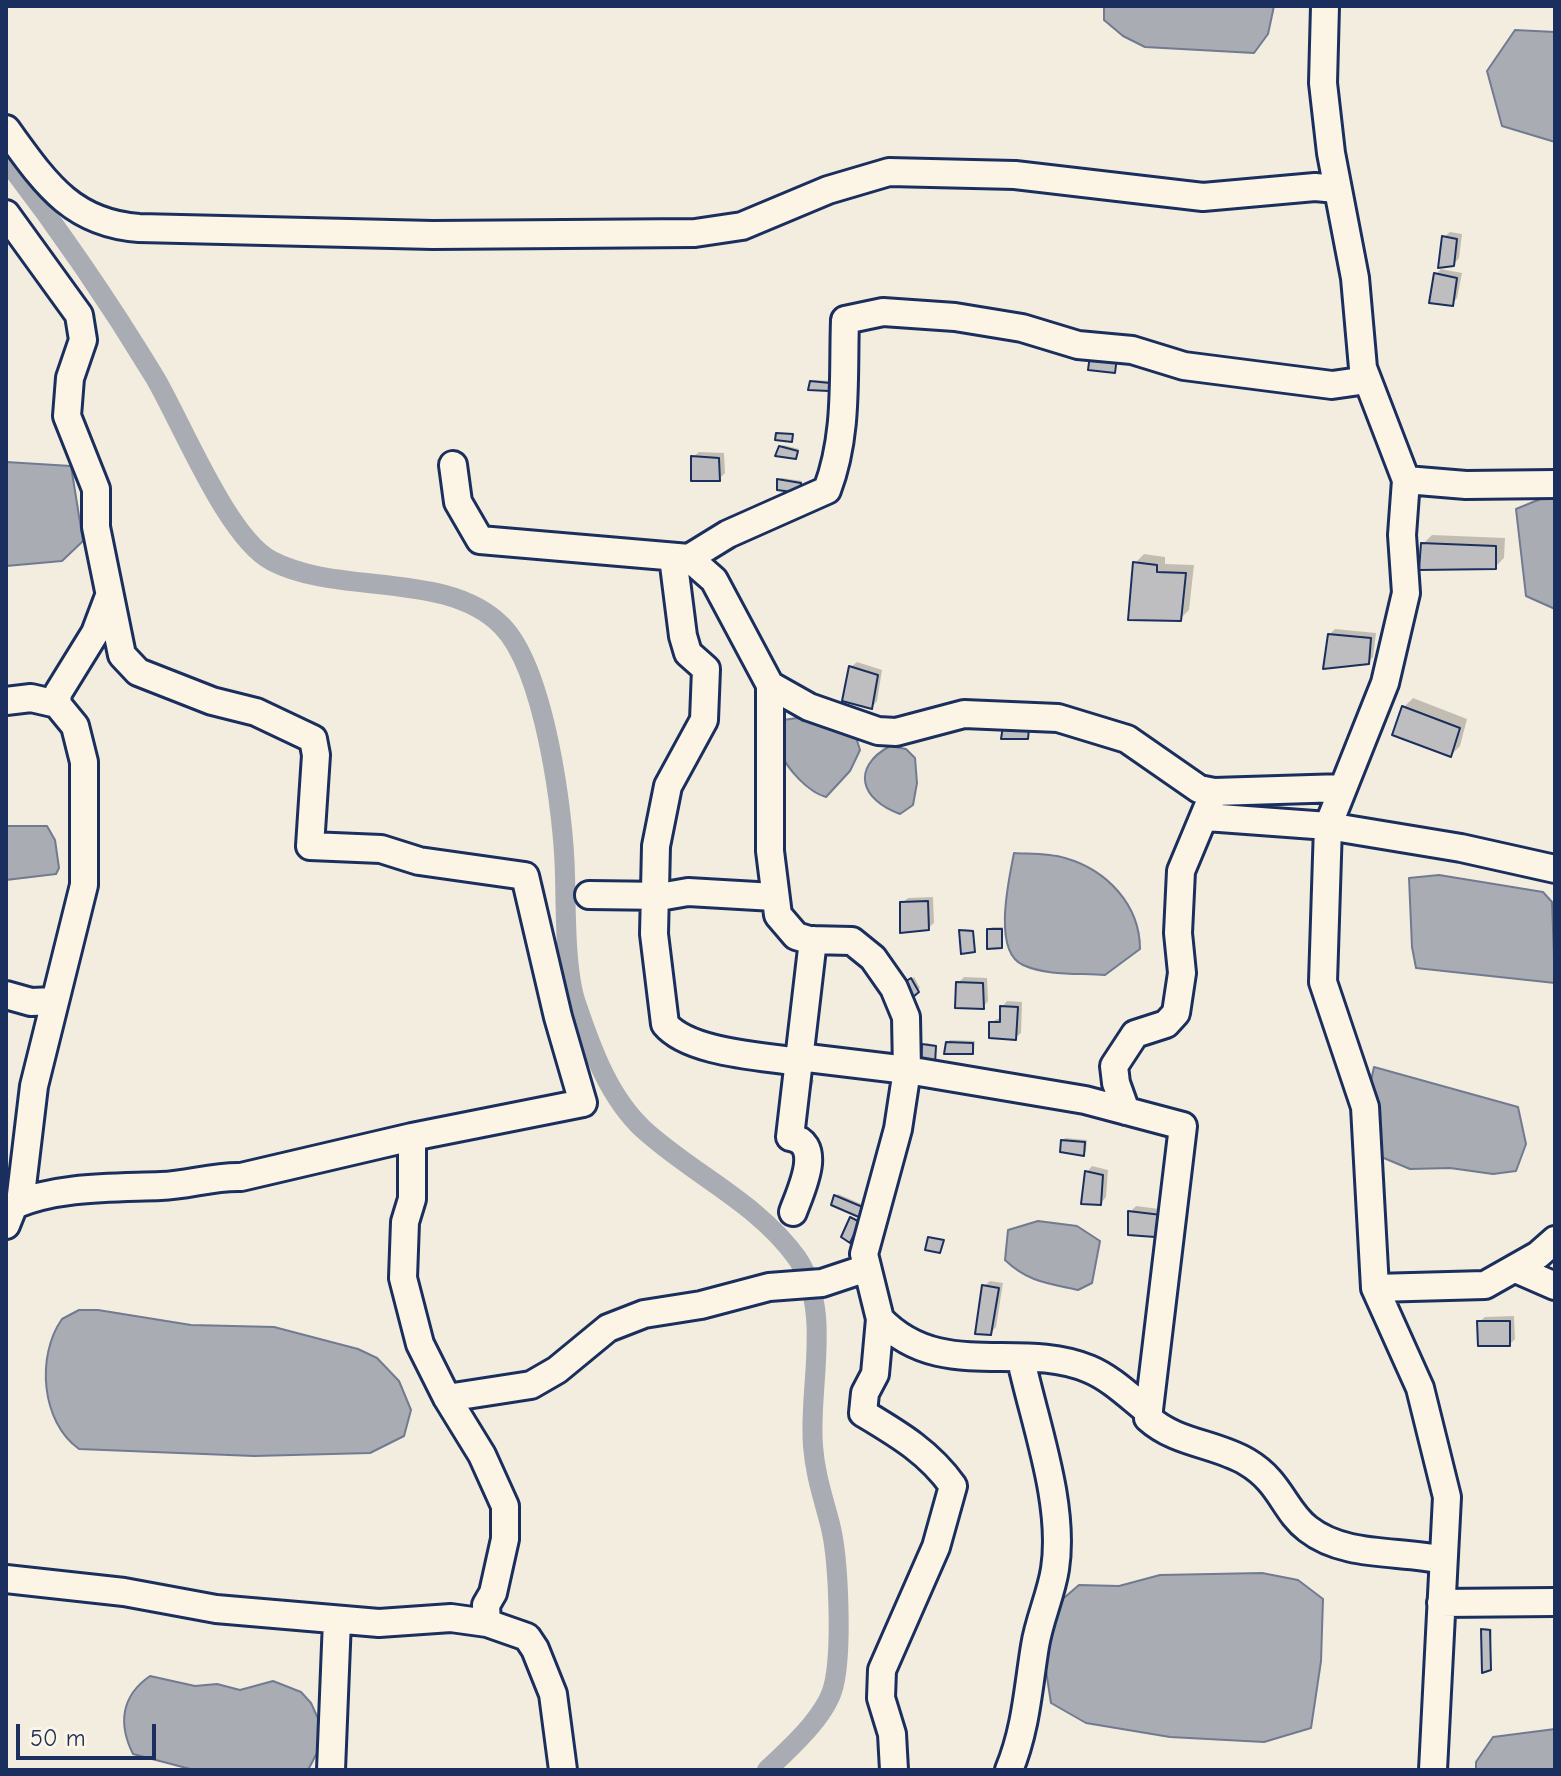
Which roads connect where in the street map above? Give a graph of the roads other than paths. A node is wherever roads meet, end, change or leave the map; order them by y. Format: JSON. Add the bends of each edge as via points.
{"nodes":[{"id":1,"x":1325,"y":6,"type":"edge"},
{"id":2,"x":6,"y":129,"type":"edge"},
{"id":3,"x":1337,"y":189,"type":"junction"},
{"id":4,"x":6,"y":214,"type":"edge"},
{"id":5,"x":1367,"y":380,"type":"junction"},
{"id":6,"x":453,"y":465,"type":"dead end"},
{"id":7,"x":1406,"y":480,"type":"junction"},
{"id":8,"x":1555,"y":484,"type":"edge"},
{"id":9,"x":681,"y":558,"type":"junction"},
{"id":10,"x":109,"y":596,"type":"junction"},
{"id":11,"x":770,"y":685,"type":"junction"},
{"id":12,"x":6,"y":701,"type":"edge"},
{"id":13,"x":57,"y":704,"type":"junction"},
{"id":14,"x":1343,"y":788,"type":"junction"},
{"id":15,"x":1210,"y":805,"type":"junction"},
{"id":16,"x":1328,"y":826,"type":"junction"},
{"id":17,"x":1555,"y":869,"type":"edge"},
{"id":18,"x":589,"y":895,"type":"dead end"},
{"id":19,"x":656,"y":896,"type":"junction"},
{"id":20,"x":774,"y":897,"type":"junction"},
{"id":21,"x":813,"y":940,"type":"junction"},
{"id":22,"x":6,"y":995,"type":"edge"},
{"id":23,"x":55,"y":1001,"type":"junction"},
{"id":24,"x":799,"y":1060,"type":"junction"},
{"id":25,"x":907,"y":1070,"type":"junction"},
{"id":26,"x":1126,"y":1111,"type":"junction"},
{"id":27,"x":412,"y":1137,"type":"junction"},
{"id":28,"x":793,"y":1212,"type":"dead end"},
{"id":29,"x":13,"y":1214,"type":"edge"},
{"id":30,"x":1555,"y":1240,"type":"edge"},
{"id":31,"x":867,"y":1268,"type":"junction"},
{"id":32,"x":1516,"y":1269,"type":"junction"},
{"id":33,"x":1555,"y":1286,"type":"edge"},
{"id":34,"x":1375,"y":1288,"type":"junction"},
{"id":35,"x":880,"y":1319,"type":"junction"},
{"id":36,"x":1021,"y":1360,"type":"junction"},
{"id":37,"x":447,"y":1398,"type":"junction"},
{"id":38,"x":1149,"y":1412,"type":"junction"},
{"id":39,"x":1443,"y":1560,"type":"junction"},
{"id":40,"x":6,"y":1579,"type":"edge"},
{"id":41,"x":1555,"y":1602,"type":"edge"},
{"id":42,"x":1441,"y":1603,"type":"junction"},
{"id":43,"x":337,"y":1620,"type":"junction"},
{"id":44,"x":487,"y":1623,"type":"junction"},
{"id":45,"x":331,"y":1770,"type":"edge"},
{"id":46,"x":563,"y":1770,"type":"edge"},
{"id":47,"x":894,"y":1770,"type":"edge"},
{"id":48,"x":1009,"y":1770,"type":"edge"},
{"id":49,"x":1433,"y":1770,"type":"edge"}],
"edges":[{"from":1,"to":3,"type":"street","via":[[1323,83]]},
{"from":2,"to":3,"type":"street","via":[[72,207],[109,226],[139,228],[433,235],[695,233],[742,226],[828,190],[889,172],[1015,175],[1203,197]]},
{"from":3,"to":5,"type":"street"},
{"from":4,"to":10,"type":"street","via":[[79,315],[83,340],[70,378],[67,416],[96,489],[96,527]]},
{"from":5,"to":7,"type":"street"},
{"from":5,"to":9,"type":"street","via":[[1332,385],[1184,366],[1132,350],[1078,345],[1022,328],[955,317],[883,312],[845,320],[844,411],[838,462],[827,490]]},
{"from":6,"to":9,"type":"street","via":[[458,502],[480,540]]},
{"from":7,"to":8,"type":"street"},
{"from":7,"to":14,"type":"street","via":[[1406,593],[1385,683]]},
{"from":9,"to":11,"type":"street","via":[[714,580]]},
{"from":9,"to":19,"type":"street","via":[[683,636],[688,653],[706,669],[704,720],[663,802]]},
{"from":10,"to":13,"type":"street"},
{"from":10,"to":27,"type":"street","via":[[122,655],[138,672],[256,712],[313,739],[310,846],[381,849],[419,861],[525,876],[583,1103]]},
{"from":11,"to":15,"type":"street","via":[[809,707],[878,731],[896,732],[964,714],[1058,718],[1127,739],[1199,789]]},
{"from":11,"to":20,"type":"street"},
{"from":12,"to":13,"type":"street","via":[[31,698]]},
{"from":13,"to":23,"type":"street","via":[[79,736],[86,802],[81,905]]},
{"from":14,"to":15,"type":"street"},
{"from":14,"to":16,"type":"street"},
{"from":15,"to":16,"type":"street"},
{"from":15,"to":26,"type":"street","via":[[1181,871],[1182,973],[1176,1013],[1166,1024],[1135,1034],[1114,1066]]},
{"from":16,"to":17,"type":"street"},
{"from":16,"to":34,"type":"street","via":[[1323,982],[1365,1107]]},
{"from":18,"to":19,"type":"street"},
{"from":19,"to":20,"type":"street","via":[[688,892]]},
{"from":19,"to":24,"type":"street","via":[[654,934],[665,1024],[697,1045]]},
{"from":20,"to":21,"type":"street","via":[[784,925],[796,936]]},
{"from":21,"to":24,"type":"street"},
{"from":21,"to":25,"type":"street","via":[[852,941],[880,967],[906,1017]]},
{"from":22,"to":23,"type":"street"},
{"from":23,"to":29,"type":"street","via":[[34,1086]]},
{"from":24,"to":25,"type":"street"},
{"from":24,"to":28,"type":"street","via":[[790,1137],[806,1145],[808,1160]]},
{"from":25,"to":26,"type":"street"},
{"from":25,"to":31,"type":"street","via":[[898,1129],[866,1240]]},
{"from":26,"to":38,"type":"street","via":[[1183,1126]]},
{"from":27,"to":29,"type":"street","via":[[241,1177],[55,1193]]},
{"from":27,"to":37,"type":"street","via":[[403,1278],[420,1344]]},
{"from":30,"to":32,"type":"street"},
{"from":31,"to":35,"type":"street"},
{"from":31,"to":37,"type":"street","via":[[822,1283],[769,1287],[644,1314],[608,1328],[531,1385]]},
{"from":32,"to":33,"type":"street"},
{"from":32,"to":34,"type":"street","via":[[1485,1285]]},
{"from":34,"to":39,"type":"street","via":[[1420,1388],[1447,1497]]},
{"from":35,"to":36,"type":"street","via":[[915,1347]]},
{"from":35,"to":47,"type":"street","via":[[875,1374],[863,1413],[907,1439],[953,1486],[936,1547],[882,1670],[881,1698],[892,1734]]},
{"from":36,"to":38,"type":"street","via":[[1091,1370]]},
{"from":36,"to":48,"type":"street","via":[[1045,1448],[1055,1569]]},
{"from":37,"to":44,"type":"street","via":[[505,1506],[505,1539],[486,1605]]},
{"from":38,"to":39,"type":"street","via":[[1148,1418],[1162,1431],[1252,1464],[1316,1535],[1348,1548]]},
{"from":39,"to":42,"type":"street"},
{"from":40,"to":43,"type":"street"},
{"from":41,"to":42,"type":"street"},
{"from":42,"to":49,"type":"street"},
{"from":43,"to":44,"type":"street","via":[[451,1618]]},
{"from":43,"to":45,"type":"street"},
{"from":44,"to":46,"type":"street","via":[[527,1637],[535,1649],[553,1694]]}]}
